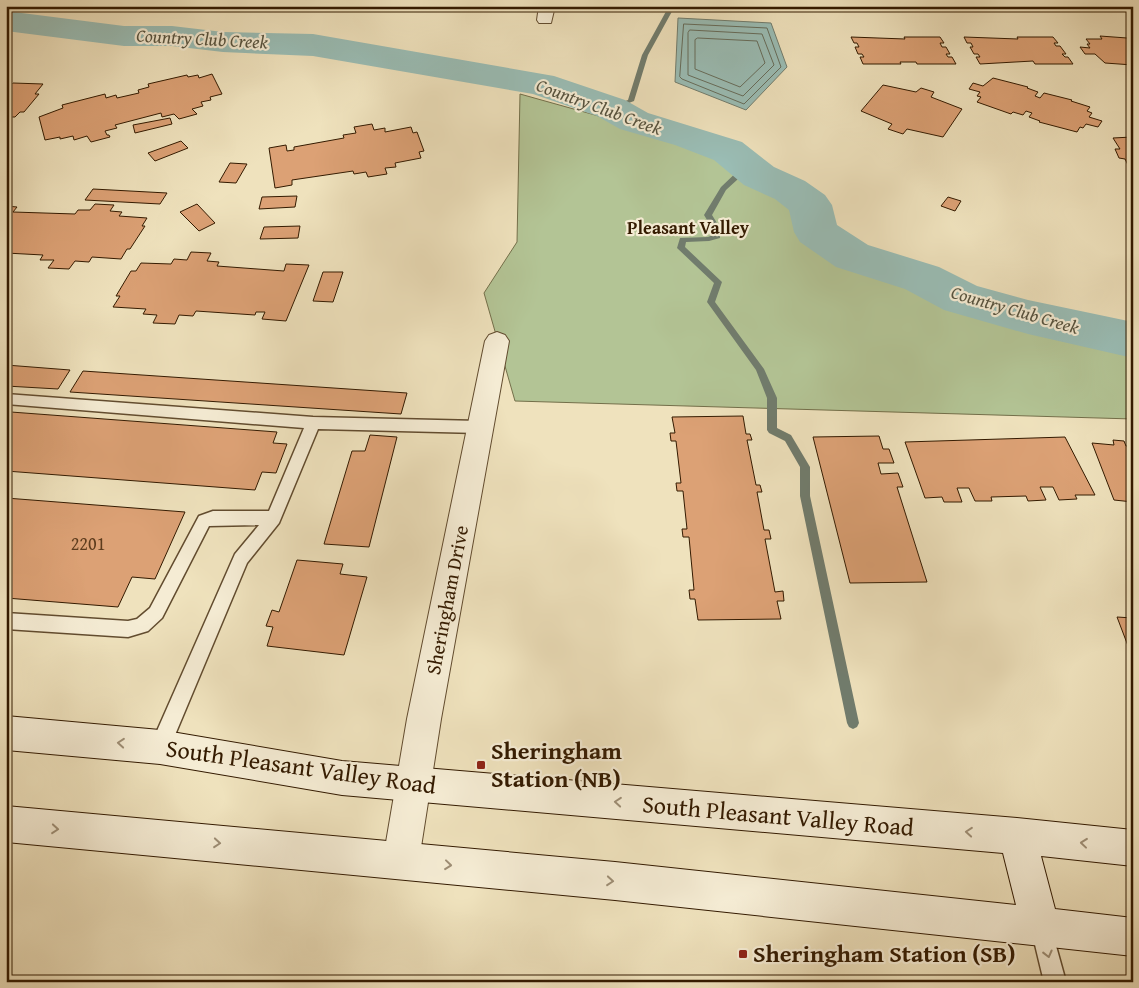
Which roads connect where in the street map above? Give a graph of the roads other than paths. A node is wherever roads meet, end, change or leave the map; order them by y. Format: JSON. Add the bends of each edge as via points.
{"nodes":[{"id":1,"x":498,"y":341,"type":"dead end"},
{"id":2,"x":6,"y":399,"type":"edge"},
{"id":3,"x":313,"y":423,"type":"junction"},
{"id":4,"x":480,"y":427,"type":"junction"},
{"id":5,"x":274,"y":518,"type":"junction"},
{"id":6,"x":6,"y":622,"type":"edge"},
{"id":7,"x":6,"y":733,"type":"edge"},
{"id":8,"x":160,"y":747,"type":"junction"},
{"id":9,"x":413,"y":784,"type":"junction"},
{"id":10,"x":6,"y":824,"type":"edge"},
{"id":11,"x":1017,"y":836,"type":"junction"},
{"id":12,"x":1133,"y":848,"type":"edge"},
{"id":13,"x":401,"y":860,"type":"junction"},
{"id":14,"x":1041,"y":927,"type":"junction"},
{"id":15,"x":1133,"y":937,"type":"edge"},
{"id":16,"x":1055,"y":982,"type":"edge"}],
"edges":[{"from":1,"to":4,"type":"main road","name":"Sheringham Drive"},
{"from":2,"to":3,"type":"lane"},
{"from":3,"to":4,"type":"lane"},
{"from":3,"to":5,"type":"lane"},
{"from":4,"to":9,"type":"main road","name":"Sheringham Drive"},
{"from":5,"to":6,"type":"lane","via":[[214,518],[204,521],[156,613],[142,625],[128,630]]},
{"from":5,"to":8,"type":"lane","via":[[240,559]]},
{"from":8,"to":7,"type":"main road","name":"South Pleasant Valley Road","one_way":true},
{"from":8,"to":9,"type":"main road","name":"South Pleasant Valley Road","via":[[342,778]]},
{"from":11,"to":9,"type":"main road","name":"South Pleasant Valley Road","one_way":true},
{"from":9,"to":13,"type":"main road","name":"Sheringham Drive"},
{"from":10,"to":13,"type":"main road","one_way":true},
{"from":12,"to":11,"type":"main road","name":"South Pleasant Valley Road","one_way":true},
{"from":11,"to":14,"type":"main road"},
{"from":13,"to":14,"type":"main road","one_way":true},
{"from":14,"to":15,"type":"main road"},
{"from":14,"to":16,"type":"lane","one_way":true}]}
